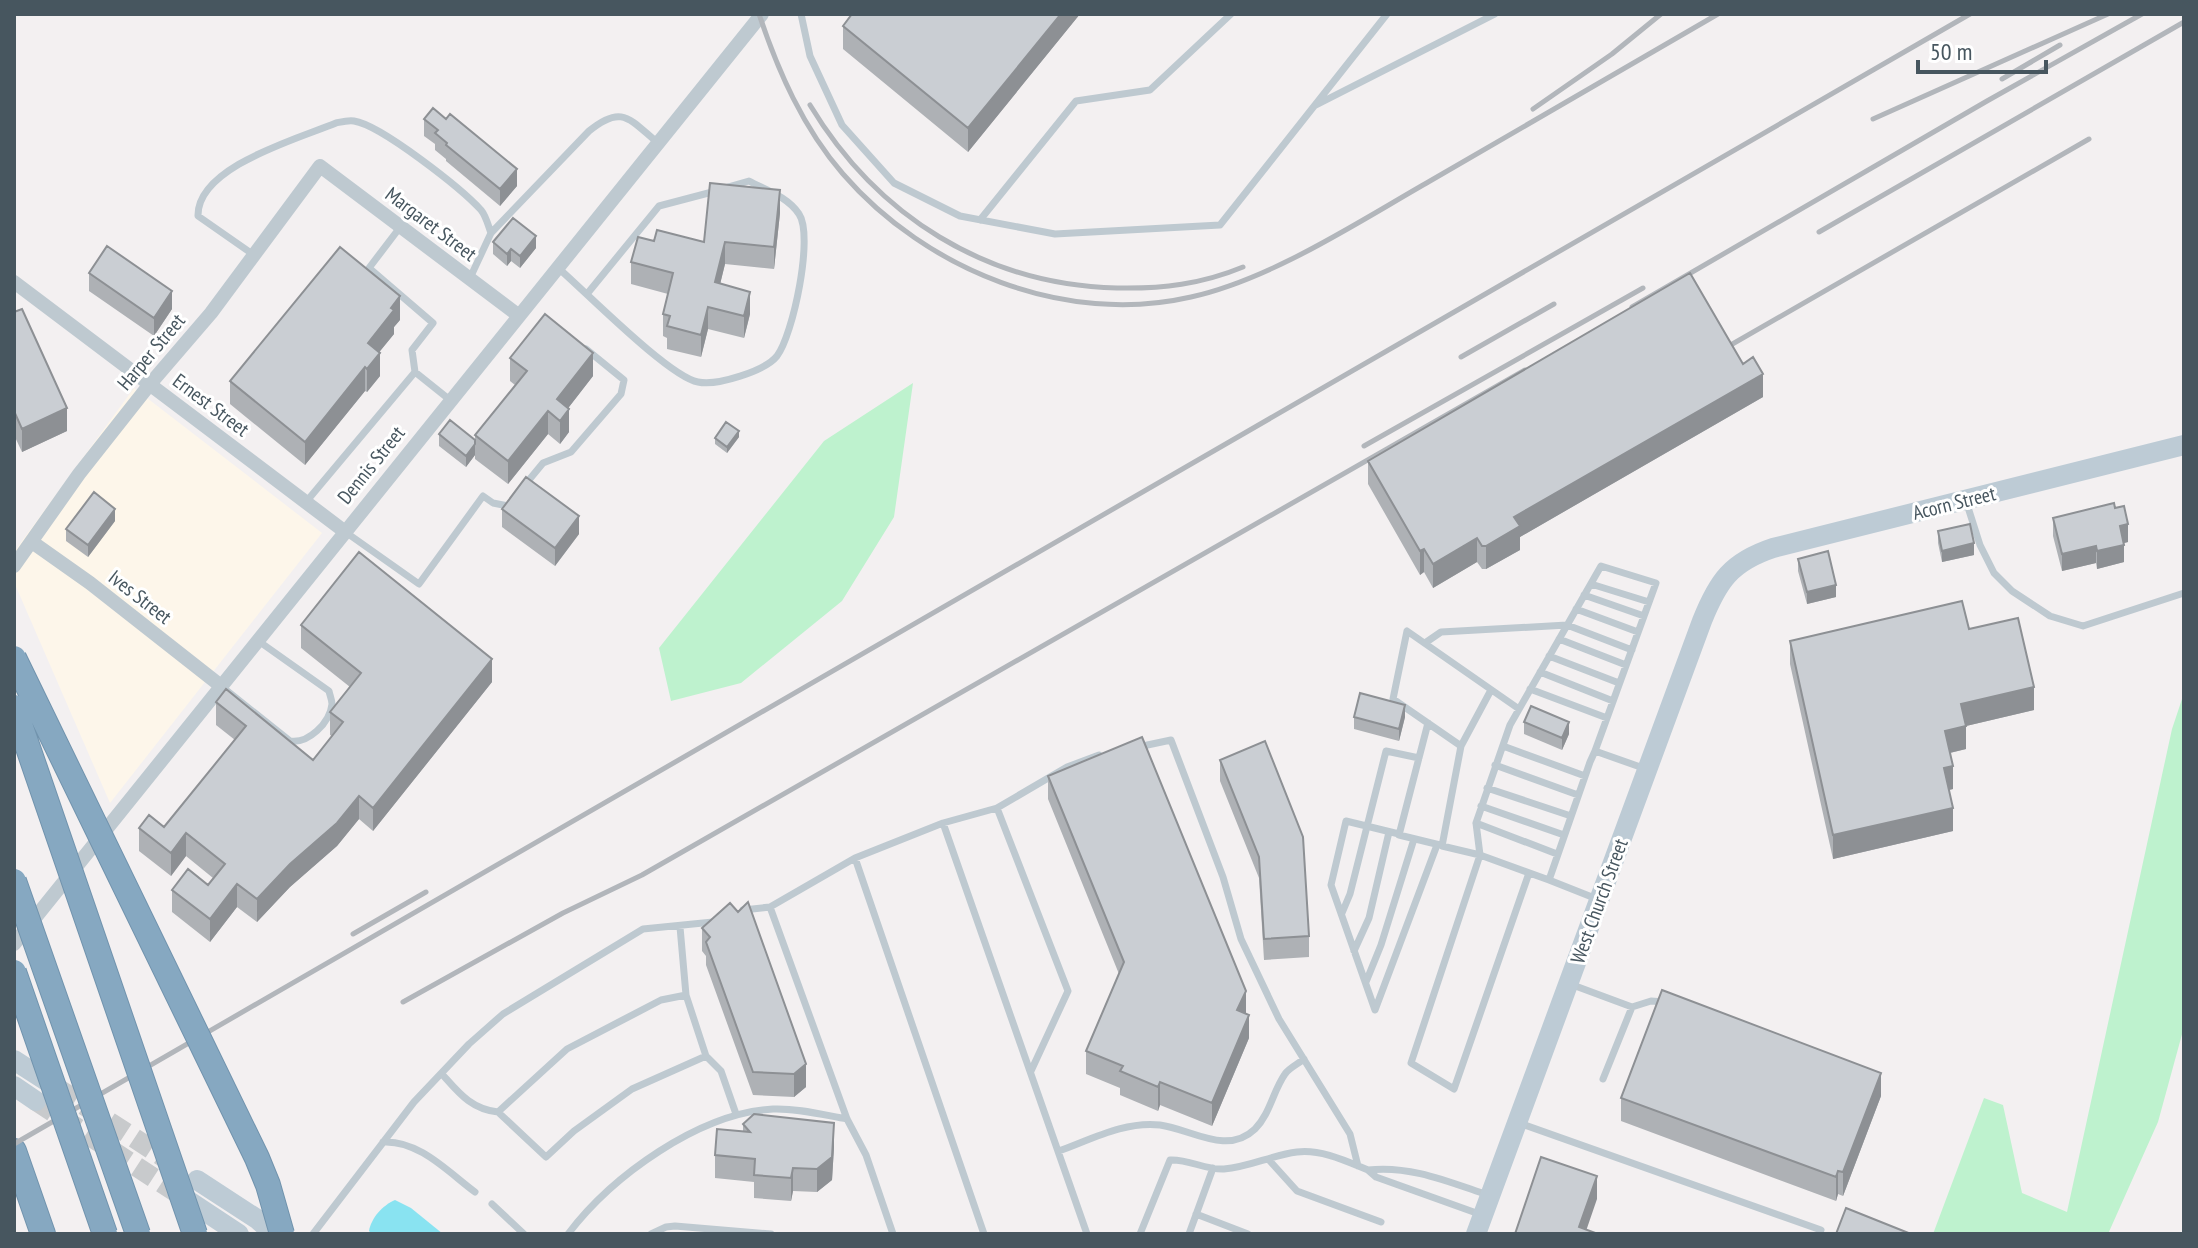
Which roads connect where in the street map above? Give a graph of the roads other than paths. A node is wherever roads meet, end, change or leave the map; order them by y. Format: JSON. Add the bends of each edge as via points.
{"nodes":[{"id":1,"x":762,"y":14,"type":"edge"},
{"id":2,"x":801,"y":14,"type":"edge"},
{"id":3,"x":1231,"y":14,"type":"edge"},
{"id":4,"x":1387,"y":14,"type":"edge"},
{"id":5,"x":1495,"y":14,"type":"edge"},
{"id":6,"x":1314,"y":106,"type":"junction"},
{"id":7,"x":658,"y":143,"type":"junction"},
{"id":8,"x":320,"y":166,"type":"joint"},
{"id":9,"x":980,"y":220,"type":"junction"},
{"id":10,"x":401,"y":226,"type":"junction"},
{"id":11,"x":491,"y":233,"type":"junction"},
{"id":12,"x":254,"y":255,"type":"junction"},
{"id":13,"x":557,"y":267,"type":"junction"},
{"id":14,"x":470,"y":279,"type":"junction"},
{"id":15,"x":14,"y":282,"type":"edge"},
{"id":16,"x":587,"y":294,"type":"junction"},
{"id":17,"x":518,"y":315,"type":"junction"},
{"id":18,"x":578,"y":342,"type":"edge"},
{"id":19,"x":415,"y":372,"type":"junction"},
{"id":20,"x":150,"y":384,"type":"junction"},
{"id":21,"x":450,"y":400,"type":"junction"},
{"id":22,"x":2184,"y":445,"type":"edge"},
{"id":23,"x":1966,"y":500,"type":"junction"},
{"id":24,"x":306,"y":502,"type":"junction"},
{"id":25,"x":344,"y":531,"type":"junction"},
{"id":26,"x":32,"y":542,"type":"junction"},
{"id":27,"x":14,"y":566,"type":"edge"},
{"id":28,"x":1729,"y":572,"type":"joint"},
{"id":29,"x":1591,"y":584,"type":"junction"},
{"id":30,"x":2184,"y":593,"type":"edge"},
{"id":31,"x":1584,"y":595,"type":"junction"},
{"id":32,"x":1649,"y":602,"type":"junction"},
{"id":33,"x":1576,"y":609,"type":"junction"},
{"id":34,"x":1644,"y":616,"type":"junction"},
{"id":35,"x":1567,"y":625,"type":"junction"},
{"id":36,"x":1638,"y":632,"type":"junction"},
{"id":37,"x":1559,"y":639,"type":"junction"},
{"id":38,"x":257,"y":640,"type":"junction"},
{"id":39,"x":1425,"y":643,"type":"junction"},
{"id":40,"x":1632,"y":650,"type":"junction"},
{"id":41,"x":1549,"y":656,"type":"junction"},
{"id":42,"x":14,"y":658,"type":"edge"},
{"id":43,"x":1626,"y":665,"type":"junction"},
{"id":44,"x":1540,"y":672,"type":"junction"},
{"id":45,"x":1619,"y":683,"type":"junction"},
{"id":46,"x":221,"y":686,"type":"junction"},
{"id":47,"x":1530,"y":689,"type":"junction"},
{"id":48,"x":1491,"y":690,"type":"junction"},
{"id":49,"x":1613,"y":701,"type":"junction"},
{"id":50,"x":14,"y":707,"type":"edge"},
{"id":51,"x":1519,"y":709,"type":"junction"},
{"id":52,"x":1607,"y":718,"type":"junction"},
{"id":53,"x":1428,"y":723,"type":"junction"},
{"id":54,"x":1461,"y":746,"type":"junction"},
{"id":55,"x":1503,"y":746,"type":"junction"},
{"id":56,"x":1131,"y":747,"type":"edge"},
{"id":57,"x":1595,"y":751,"type":"junction"},
{"id":58,"x":1104,"y":753,"type":"edge"},
{"id":59,"x":1419,"y":758,"type":"junction"},
{"id":60,"x":1495,"y":765,"type":"junction"},
{"id":61,"x":1648,"y":769,"type":"junction"},
{"id":62,"x":1585,"y":776,"type":"junction"},
{"id":63,"x":1487,"y":788,"type":"junction"},
{"id":64,"x":1578,"y":795,"type":"junction"},
{"id":65,"x":1481,"y":806,"type":"junction"},
{"id":66,"x":997,"y":808,"type":"junction"},
{"id":67,"x":1571,"y":816,"type":"junction"},
{"id":68,"x":943,"y":823,"type":"junction"},
{"id":69,"x":1476,"y":823,"type":"junction"},
{"id":70,"x":1368,"y":826,"type":"junction"},
{"id":71,"x":1389,"y":832,"type":"junction"},
{"id":72,"x":1399,"y":834,"type":"junction"},
{"id":73,"x":1564,"y":835,"type":"junction"},
{"id":74,"x":1414,"y":839,"type":"junction"},
{"id":75,"x":1440,"y":845,"type":"junction"},
{"id":76,"x":1557,"y":854,"type":"junction"},
{"id":77,"x":1480,"y":855,"type":"junction"},
{"id":78,"x":855,"y":858,"type":"junction"},
{"id":79,"x":1529,"y":873,"type":"junction"},
{"id":80,"x":1549,"y":880,"type":"junction"},
{"id":81,"x":14,"y":881,"type":"edge"},
{"id":82,"x":1599,"y":900,"type":"junction"},
{"id":83,"x":770,"y":907,"type":"junction"},
{"id":84,"x":732,"y":914,"type":"edge"},
{"id":85,"x":1341,"y":914,"type":"junction"},
{"id":86,"x":719,"y":919,"type":"edge"},
{"id":87,"x":680,"y":927,"type":"junction"},
{"id":88,"x":14,"y":944,"type":"edge"},
{"id":89,"x":1354,"y":951,"type":"junction"},
{"id":90,"x":14,"y":972,"type":"edge"},
{"id":91,"x":1366,"y":982,"type":"junction"},
{"id":92,"x":1568,"y":984,"type":"junction"},
{"id":93,"x":686,"y":995,"type":"junction"},
{"id":94,"x":1675,"y":1002,"type":"edge"},
{"id":95,"x":1632,"y":1007,"type":"junction"},
{"id":96,"x":706,"y":1056,"type":"junction"},
{"id":97,"x":1304,"y":1059,"type":"junction"},
{"id":98,"x":14,"y":1060,"type":"edge"},
{"id":99,"x":1031,"y":1071,"type":"junction"},
{"id":100,"x":442,"y":1074,"type":"junction"},
{"id":101,"x":1603,"y":1079,"type":"dead end"},
{"id":102,"x":14,"y":1086,"type":"edge"},
{"id":103,"x":59,"y":1089,"type":"tunnel mouth"},
{"id":104,"x":36,"y":1101,"type":"tunnel mouth"},
{"id":105,"x":498,"y":1112,"type":"junction"},
{"id":106,"x":736,"y":1114,"type":"junction"},
{"id":107,"x":847,"y":1119,"type":"junction"},
{"id":108,"x":1517,"y":1122,"type":"junction"},
{"id":109,"x":383,"y":1142,"type":"junction"},
{"id":110,"x":14,"y":1151,"type":"edge"},
{"id":111,"x":1059,"y":1151,"type":"junction"},
{"id":112,"x":1269,"y":1160,"type":"junction"},
{"id":113,"x":1358,"y":1166,"type":"junction"},
{"id":114,"x":1213,"y":1168,"type":"junction"},
{"id":115,"x":1368,"y":1170,"type":"junction"},
{"id":116,"x":197,"y":1180,"type":"tunnel mouth"},
{"id":117,"x":475,"y":1192,"type":"dead end"},
{"id":118,"x":177,"y":1193,"type":"tunnel mouth"},
{"id":119,"x":492,"y":1204,"type":"dead end"},
{"id":120,"x":1196,"y":1214,"type":"junction"},
{"id":121,"x":1483,"y":1215,"type":"edge"},
{"id":122,"x":1381,"y":1222,"type":"dead end"},
{"id":123,"x":1821,"y":1230,"type":"dead end"},
{"id":124,"x":43,"y":1234,"type":"edge"},
{"id":125,"x":105,"y":1234,"type":"edge"},
{"id":126,"x":138,"y":1234,"type":"edge"},
{"id":127,"x":195,"y":1234,"type":"edge"},
{"id":128,"x":239,"y":1234,"type":"edge"},
{"id":129,"x":274,"y":1234,"type":"edge"},
{"id":130,"x":282,"y":1234,"type":"edge"},
{"id":131,"x":313,"y":1234,"type":"edge"},
{"id":132,"x":524,"y":1234,"type":"edge"},
{"id":133,"x":568,"y":1234,"type":"edge"},
{"id":134,"x":651,"y":1234,"type":"edge"},
{"id":135,"x":771,"y":1234,"type":"edge"},
{"id":136,"x":893,"y":1234,"type":"edge"},
{"id":137,"x":984,"y":1234,"type":"edge"},
{"id":138,"x":1087,"y":1234,"type":"edge"},
{"id":139,"x":1140,"y":1234,"type":"edge"},
{"id":140,"x":1189,"y":1234,"type":"edge"},
{"id":141,"x":1248,"y":1234,"type":"edge"}],
"edges":[{"from":1,"to":7,"type":"street","name":"Dennis Street"},
{"from":2,"to":9,"type":"lane","via":[[810,56],[842,125],[894,183],[960,216]]},
{"from":3,"to":9,"type":"lane","via":[[1150,90],[1076,101]]},
{"from":4,"to":6,"type":"lane"},
{"from":5,"to":6,"type":"lane"},
{"from":6,"to":9,"type":"lane","via":[[1220,225],[1055,234]]},
{"from":7,"to":11,"type":"lane","via":[[624,117],[607,117]]},
{"from":7,"to":13,"type":"street","name":"Dennis Street"},
{"from":8,"to":10,"type":"street","name":"Margaret Street"},
{"from":8,"to":12,"type":"street","name":"Harper Street"},
{"from":10,"to":14,"type":"street","name":"Margaret Street"},
{"from":10,"to":19,"type":"lane","via":[[369,268],[433,323],[412,350]]},
{"from":11,"to":12,"type":"lane","via":[[484,213],[469,198],[373,127],[352,120],[240,163],[203,193],[198,216]]},
{"from":11,"to":14,"type":"lane"},
{"from":12,"to":20,"type":"street","name":"Harper Street"},
{"from":13,"to":16,"type":"lane"},
{"from":13,"to":17,"type":"street","name":"Dennis Street","via":[[534,306]]},
{"from":14,"to":17,"type":"street","name":"Margaret Street"},
{"from":15,"to":20,"type":"street","name":"Ernest Street"},
{"from":16,"to":16,"type":"lane","via":[[673,371],[699,383],[744,376],[777,356],[798,301],[804,250],[801,216],[784,198],[749,181],[659,206]]},
{"from":17,"to":21,"type":"street","name":"Dennis Street"},
{"from":18,"to":25,"type":"lane","via":[[624,380],[621,394],[571,452],[543,463],[508,506],[483,496],[419,584]]},
{"from":19,"to":21,"type":"lane"},
{"from":19,"to":24,"type":"lane"},
{"from":20,"to":24,"type":"street","name":"Ernest Street"},
{"from":20,"to":26,"type":"street","name":"Harper Street"},
{"from":21,"to":25,"type":"street","name":"Dennis Street"},
{"from":22,"to":23,"type":"street","name":"Acorn Street"},
{"from":23,"to":28,"type":"street","name":"Acorn Street","via":[[1773,548]]},
{"from":23,"to":30,"type":"lane","via":[[1994,573],[2050,616],[2083,626]]},
{"from":24,"to":25,"type":"street","name":"Ernest Street"},
{"from":25,"to":38,"type":"street","name":"Dennis Street"},
{"from":26,"to":27,"type":"street","name":"Harper Street"},
{"from":26,"to":46,"type":"street","name":"Ives Street"},
{"from":28,"to":61,"type":"street","name":"West Church Street","via":[[1710,601]]},
{"from":29,"to":31,"type":"lane"},
{"from":29,"to":32,"type":"lane"},
{"from":29,"to":32,"type":"lane","via":[[1601,566],[1615,570],[1656,583]]},
{"from":31,"to":33,"type":"lane"},
{"from":31,"to":34,"type":"lane"},
{"from":32,"to":34,"type":"lane"},
{"from":33,"to":35,"type":"lane"},
{"from":33,"to":36,"type":"lane"},
{"from":34,"to":36,"type":"lane"},
{"from":35,"to":37,"type":"lane"},
{"from":35,"to":39,"type":"lane","via":[[1441,632]]},
{"from":35,"to":40,"type":"lane"},
{"from":36,"to":40,"type":"lane"},
{"from":37,"to":41,"type":"lane"},
{"from":37,"to":43,"type":"lane"},
{"from":38,"to":46,"type":"street","name":"Dennis Street"},
{"from":38,"to":46,"type":"lane","via":[[329,691],[332,704],[325,720],[309,738],[290,741]]},
{"from":39,"to":48,"type":"lane"},
{"from":39,"to":53,"type":"lane","via":[[1407,631],[1393,699]]},
{"from":40,"to":43,"type":"lane"},
{"from":41,"to":44,"type":"lane"},
{"from":41,"to":45,"type":"lane"},
{"from":42,"to":130,"type":"highway","bridge":true,"via":[[257,1158]]},
{"from":43,"to":45,"type":"lane"},
{"from":44,"to":47,"type":"lane"},
{"from":44,"to":49,"type":"lane"},
{"from":45,"to":49,"type":"lane"},
{"from":46,"to":88,"type":"street","name":"Dennis Street"},
{"from":47,"to":51,"type":"lane"},
{"from":47,"to":52,"type":"lane"},
{"from":48,"to":51,"type":"lane"},
{"from":48,"to":54,"type":"lane"},
{"from":49,"to":52,"type":"lane"},
{"from":50,"to":127,"type":"highway","bridge":true},
{"from":51,"to":55,"type":"lane"},
{"from":52,"to":57,"type":"lane"},
{"from":53,"to":54,"type":"lane"},
{"from":53,"to":59,"type":"lane"},
{"from":54,"to":75,"type":"lane"},
{"from":55,"to":60,"type":"lane"},
{"from":55,"to":62,"type":"lane"},
{"from":56,"to":97,"type":"lane","via":[[1171,740],[1241,939]]},
{"from":57,"to":61,"type":"lane"},
{"from":57,"to":62,"type":"lane"},
{"from":58,"to":66,"type":"lane","via":[[1067,767]]},
{"from":59,"to":70,"type":"lane","via":[[1386,751]]},
{"from":59,"to":72,"type":"lane"},
{"from":60,"to":63,"type":"lane"},
{"from":60,"to":64,"type":"lane"},
{"from":61,"to":82,"type":"street","name":"West Church Street"},
{"from":62,"to":64,"type":"lane"},
{"from":63,"to":65,"type":"lane"},
{"from":63,"to":67,"type":"lane"},
{"from":64,"to":67,"type":"lane"},
{"from":65,"to":69,"type":"lane"},
{"from":65,"to":73,"type":"lane"},
{"from":66,"to":68,"type":"lane"},
{"from":66,"to":99,"type":"lane","via":[[1068,991]]},
{"from":67,"to":73,"type":"lane"},
{"from":68,"to":78,"type":"lane"},
{"from":68,"to":99,"type":"lane"},
{"from":69,"to":76,"type":"lane"},
{"from":69,"to":77,"type":"lane"},
{"from":70,"to":71,"type":"lane"},
{"from":70,"to":85,"type":"lane"},
{"from":70,"to":85,"type":"lane","via":[[1346,821],[1331,885]]},
{"from":71,"to":72,"type":"lane"},
{"from":71,"to":89,"type":"lane","via":[[1369,918]]},
{"from":72,"to":74,"type":"lane"},
{"from":73,"to":76,"type":"lane"},
{"from":74,"to":75,"type":"lane"},
{"from":74,"to":91,"type":"lane"},
{"from":75,"to":77,"type":"lane"},
{"from":75,"to":91,"type":"lane","via":[[1375,1010]]},
{"from":76,"to":80,"type":"lane"},
{"from":77,"to":79,"type":"lane"},
{"from":77,"to":79,"type":"lane","via":[[1411,1063],[1454,1089]]},
{"from":78,"to":83,"type":"lane"},
{"from":78,"to":137,"type":"lane"},
{"from":79,"to":80,"type":"lane"},
{"from":80,"to":82,"type":"lane"},
{"from":81,"to":126,"type":"highway","bridge":true},
{"from":82,"to":92,"type":"street","name":"West Church Street"},
{"from":83,"to":84,"type":"lane"},
{"from":83,"to":107,"type":"lane"},
{"from":85,"to":89,"type":"lane"},
{"from":86,"to":87,"type":"lane"},
{"from":87,"to":93,"type":"lane"},
{"from":87,"to":100,"type":"lane","via":[[643,929],[517,1006],[469,1044]]},
{"from":89,"to":91,"type":"lane"},
{"from":90,"to":125,"type":"highway","bridge":true},
{"from":92,"to":95,"type":"lane"},
{"from":92,"to":108,"type":"street","name":"West Church Street"},
{"from":93,"to":96,"type":"lane"},
{"from":93,"to":105,"type":"lane","via":[[661,1000],[567,1049]]},
{"from":94,"to":95,"type":"lane"},
{"from":95,"to":101,"type":"lane"},
{"from":96,"to":105,"type":"lane","via":[[632,1089],[546,1157]]},
{"from":96,"to":106,"type":"lane","via":[[721,1071]]},
{"from":97,"to":111,"type":"lane","via":[[1285,1073],[1254,1130],[1237,1138],[1219,1141],[1162,1125],[1127,1126]]},
{"from":97,"to":113,"type":"lane","via":[[1350,1134]]},
{"from":98,"to":103,"type":"street"},
{"from":99,"to":111,"type":"lane"},
{"from":100,"to":105,"type":"lane","via":[[478,1109]]},
{"from":100,"to":109,"type":"lane"},
{"from":102,"to":104,"type":"street"},
{"from":106,"to":107,"type":"lane","via":[[776,1109]]},
{"from":106,"to":133,"type":"lane","via":[[638,1167],[586,1210]]},
{"from":107,"to":136,"type":"lane","via":[[866,1155]]},
{"from":108,"to":121,"type":"street","name":"West Church Street"},
{"from":108,"to":123,"type":"lane"},
{"from":109,"to":117,"type":"lane","via":[[415,1147]]},
{"from":109,"to":131,"type":"lane"},
{"from":110,"to":124,"type":"highway"},
{"from":111,"to":138,"type":"lane"},
{"from":112,"to":113,"type":"lane","via":[[1320,1152]]},
{"from":112,"to":114,"type":"lane"},
{"from":112,"to":122,"type":"lane","via":[[1297,1191]]},
{"from":113,"to":115,"type":"lane"},
{"from":114,"to":120,"type":"lane"},
{"from":114,"to":139,"type":"lane","via":[[1170,1160]]},
{"from":115,"to":121,"type":"lane"},
{"from":115,"to":121,"type":"lane","via":[[1420,1172]]},
{"from":116,"to":129,"type":"street"},
{"from":118,"to":128,"type":"street"},
{"from":119,"to":132,"type":"lane"},
{"from":120,"to":140,"type":"lane"},
{"from":120,"to":141,"type":"lane"},
{"from":134,"to":135,"type":"lane","via":[[675,1226]]}]}
